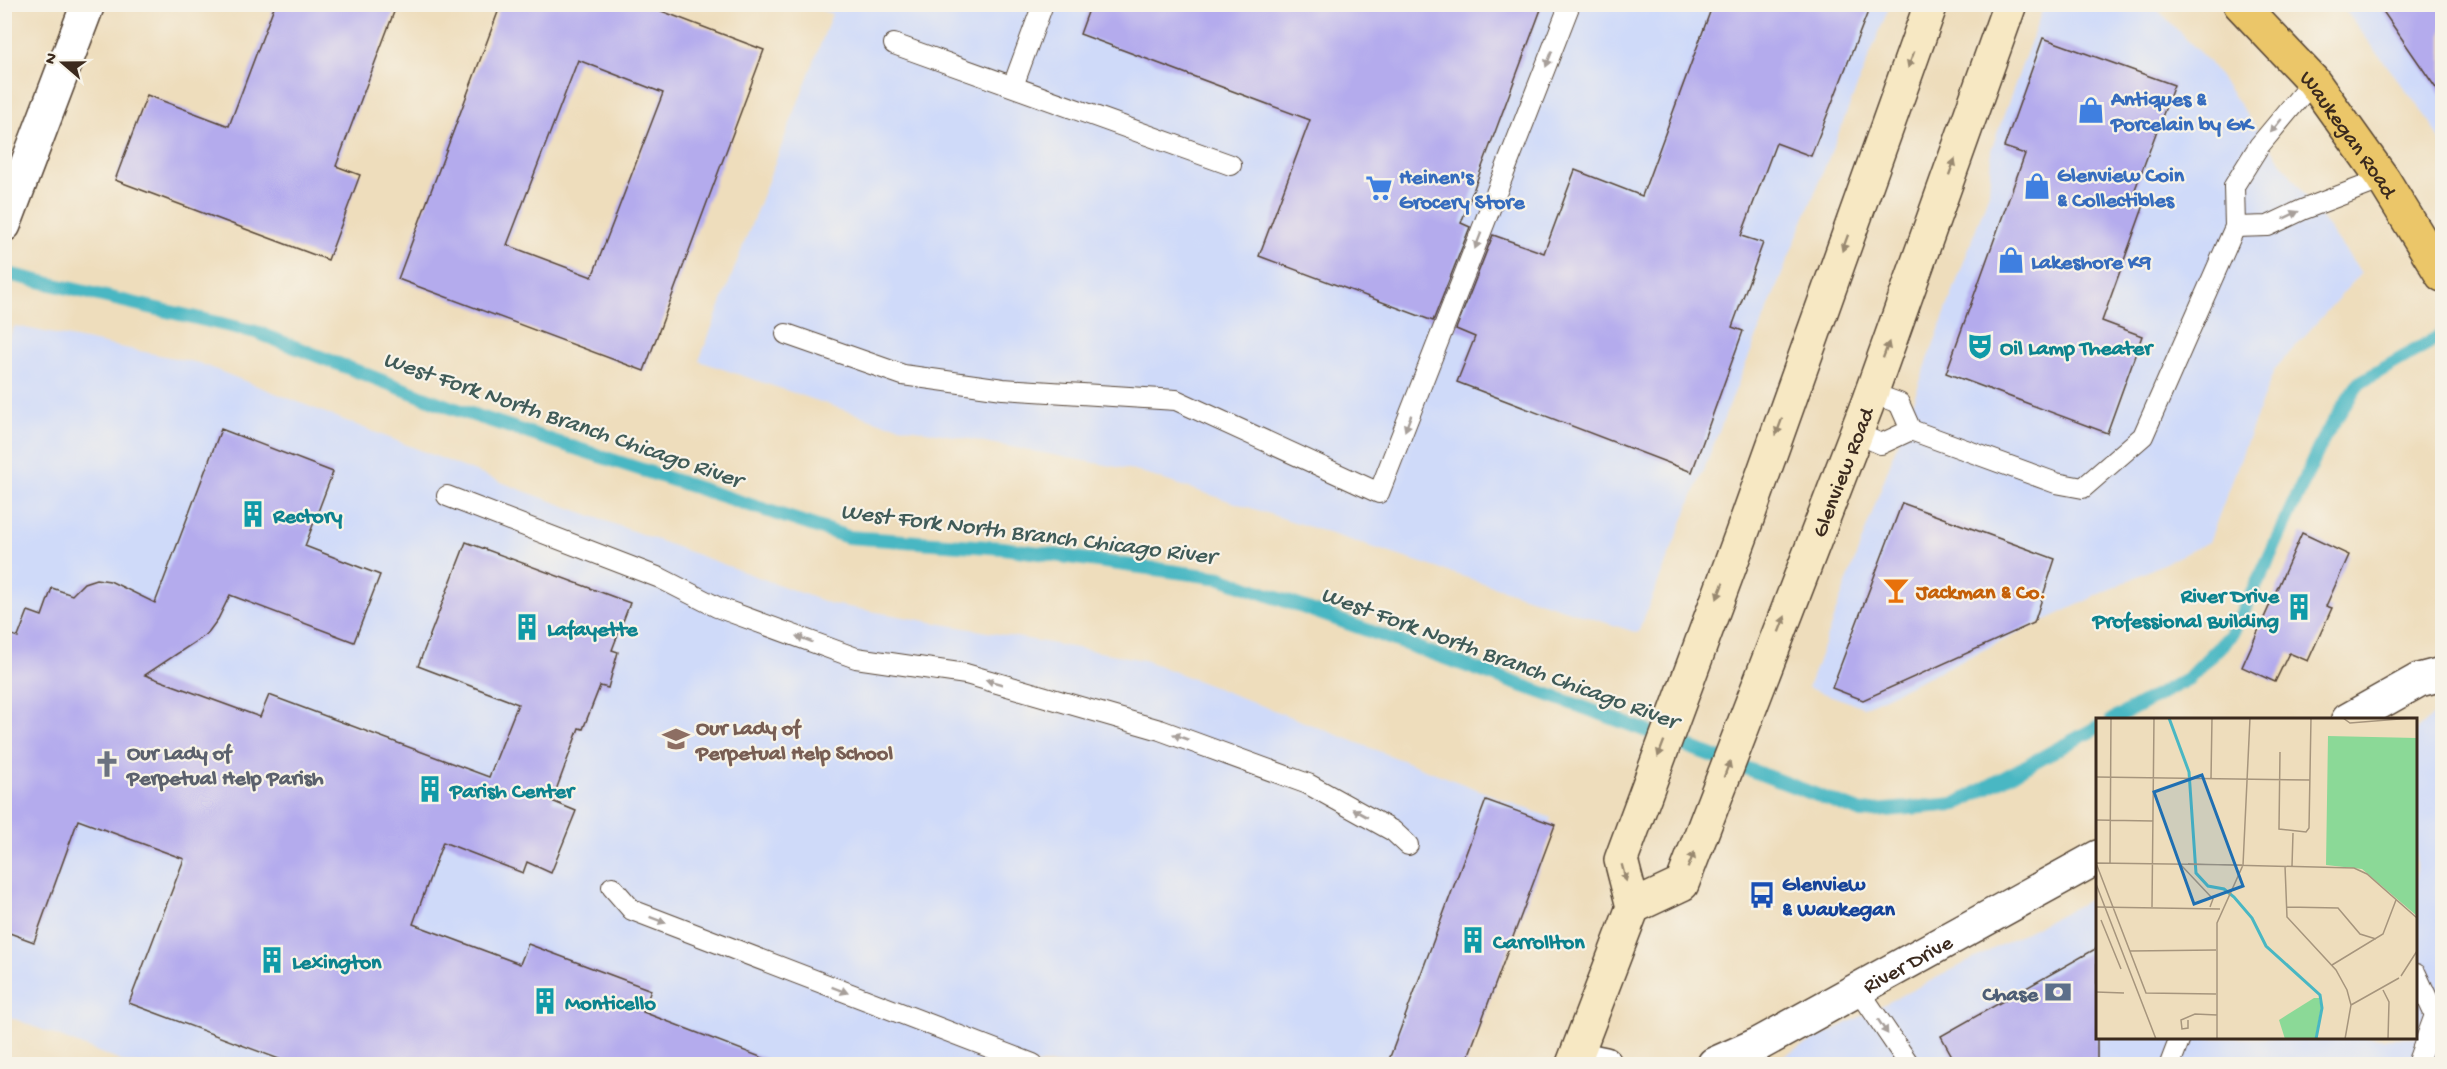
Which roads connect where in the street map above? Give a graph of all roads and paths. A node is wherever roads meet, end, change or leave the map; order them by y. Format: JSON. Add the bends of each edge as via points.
{"nodes":[{"id":1,"x":88,"y":4,"type":"edge"},
{"id":2,"x":1043,"y":4,"type":"edge"},
{"id":3,"x":1570,"y":4,"type":"edge"},
{"id":4,"x":1931,"y":4,"type":"edge"},
{"id":5,"x":2010,"y":4,"type":"edge"},
{"id":6,"x":2240,"y":4,"type":"edge"},
{"id":7,"x":894,"y":44,"type":"dead end"},
{"id":8,"x":2313,"y":81,"type":"junction"},
{"id":9,"x":1013,"y":86,"type":"junction"},
{"id":10,"x":1231,"y":165,"type":"dead end"},
{"id":11,"x":2383,"y":180,"type":"junction"},
{"id":12,"x":5,"y":223,"type":"edge"},
{"id":13,"x":2235,"y":228,"type":"junction"},
{"id":14,"x":2441,"y":274,"type":"edge"},
{"id":15,"x":786,"y":334,"type":"dead end"},
{"id":16,"x":1871,"y":393,"type":"junction"},
{"id":17,"x":1911,"y":430,"type":"junction"},
{"id":18,"x":1856,"y":433,"type":"junction"},
{"id":19,"x":447,"y":496,"type":"dead end"},
{"id":20,"x":2431,"y":677,"type":"edge"},
{"id":21,"x":2352,"y":718,"type":"edge"},
{"id":22,"x":1408,"y":845,"type":"dead end"},
{"id":23,"x":2096,"y":858,"type":"edge"},
{"id":24,"x":612,"y":887,"type":"dead end"},
{"id":25,"x":1633,"y":907,"type":"junction"},
{"id":26,"x":2417,"y":978,"type":"edge"},
{"id":27,"x":1858,"y":989,"type":"junction"},
{"id":28,"x":2180,"y":1039,"type":"edge"},
{"id":29,"x":1585,"y":1062,"type":"edge"},
{"id":30,"x":1034,"y":1065,"type":"edge"},
{"id":31,"x":1714,"y":1065,"type":"edge"},
{"id":32,"x":1909,"y":1065,"type":"edge"},
{"id":33,"x":2170,"y":1065,"type":"edge"},
{"id":34,"x":2417,"y":1065,"type":"edge"}],
"edges":[{"from":1,"to":12,"type":"street"},
{"from":2,"to":9,"type":"lane"},
{"from":3,"to":15,"type":"lane","one_way":true,"via":[[1379,493],[1176,400],[1003,389],[903,375]]},
{"from":4,"to":25,"type":"main road","one_way":true,"via":[[1620,860]]},
{"from":16,"to":5,"type":"main road","name":"Glenview Road","one_way":true},
{"from":6,"to":8,"type":"main road","name":"Waukegan Road"},
{"from":7,"to":9,"type":"lane"},
{"from":8,"to":11,"type":"main road","name":"Waukegan Road"},
{"from":8,"to":13,"type":"lane","one_way":true,"via":[[2259,146],[2234,186]]},
{"from":9,"to":10,"type":"lane"},
{"from":13,"to":11,"type":"lane","one_way":true,"via":[[2268,226]]},
{"from":11,"to":14,"type":"main road","name":"Waukegan Road"},
{"from":13,"to":17,"type":"lane","via":[[2143,436],[2083,488],[2056,483]]},
{"from":16,"to":17,"type":"lane","via":[[1899,404]]},
{"from":16,"to":18,"type":"main road","name":"Glenview Road"},
{"from":17,"to":18,"type":"lane","via":[[1881,444]]},
{"from":25,"to":18,"type":"main road","name":"Glenview Road","one_way":true,"via":[[1682,884]]},
{"from":22,"to":19,"type":"lane","one_way":true,"via":[[1393,831],[1308,784],[1160,730],[966,674],[856,658],[717,607],[660,578]]},
{"from":20,"to":21,"type":"street"},
{"from":23,"to":27,"type":"street","name":"River Drive"},
{"from":24,"to":30,"type":"lane","one_way":true,"via":[[632,910]]},
{"from":25,"to":29,"type":"main road"},
{"from":26,"to":34,"type":"lane","via":[[2435,1015]]},
{"from":27,"to":31,"type":"street","name":"River Drive"},
{"from":27,"to":32,"type":"lane","one_way":true},
{"from":28,"to":33,"type":"lane"}]}
